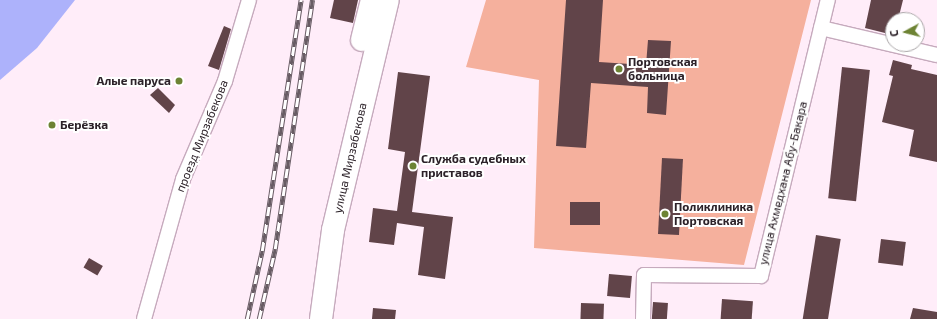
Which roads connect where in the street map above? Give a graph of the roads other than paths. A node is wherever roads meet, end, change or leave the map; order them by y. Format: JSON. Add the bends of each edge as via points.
{"nodes":[{"id":1,"x":249,"y":0,"type":"edge"},
{"id":2,"x":372,"y":0,"type":"edge"},
{"id":3,"x":388,"y":0,"type":"edge"},
{"id":4,"x":828,"y":0,"type":"edge"},
{"id":5,"x":821,"y":28,"type":"junction"},
{"id":6,"x":937,"y":55,"type":"edge"},
{"id":7,"x":316,"y":317,"type":"edge"},
{"id":8,"x":144,"y":319,"type":"edge"},
{"id":9,"x":643,"y":319,"type":"edge"}],
"edges":[{"from":1,"to":8,"type":"street","name":"проезд Мирзабекова","via":[[225,81],[183,179]]},
{"from":2,"to":7,"type":"main road","name":"улица Мирзабекова","via":[[321,218]]},
{"from":3,"to":7,"type":"main road","name":"улица Мирзабекова","via":[[333,230]]},
{"from":4,"to":5,"type":"street","name":"улица Ахмедхана Абу-Бакара"},
{"from":5,"to":6,"type":"street"},
{"from":5,"to":9,"type":"street","name":"улица Ахмедхана Абу-Бакара","via":[[761,276],[644,275]]}]}
